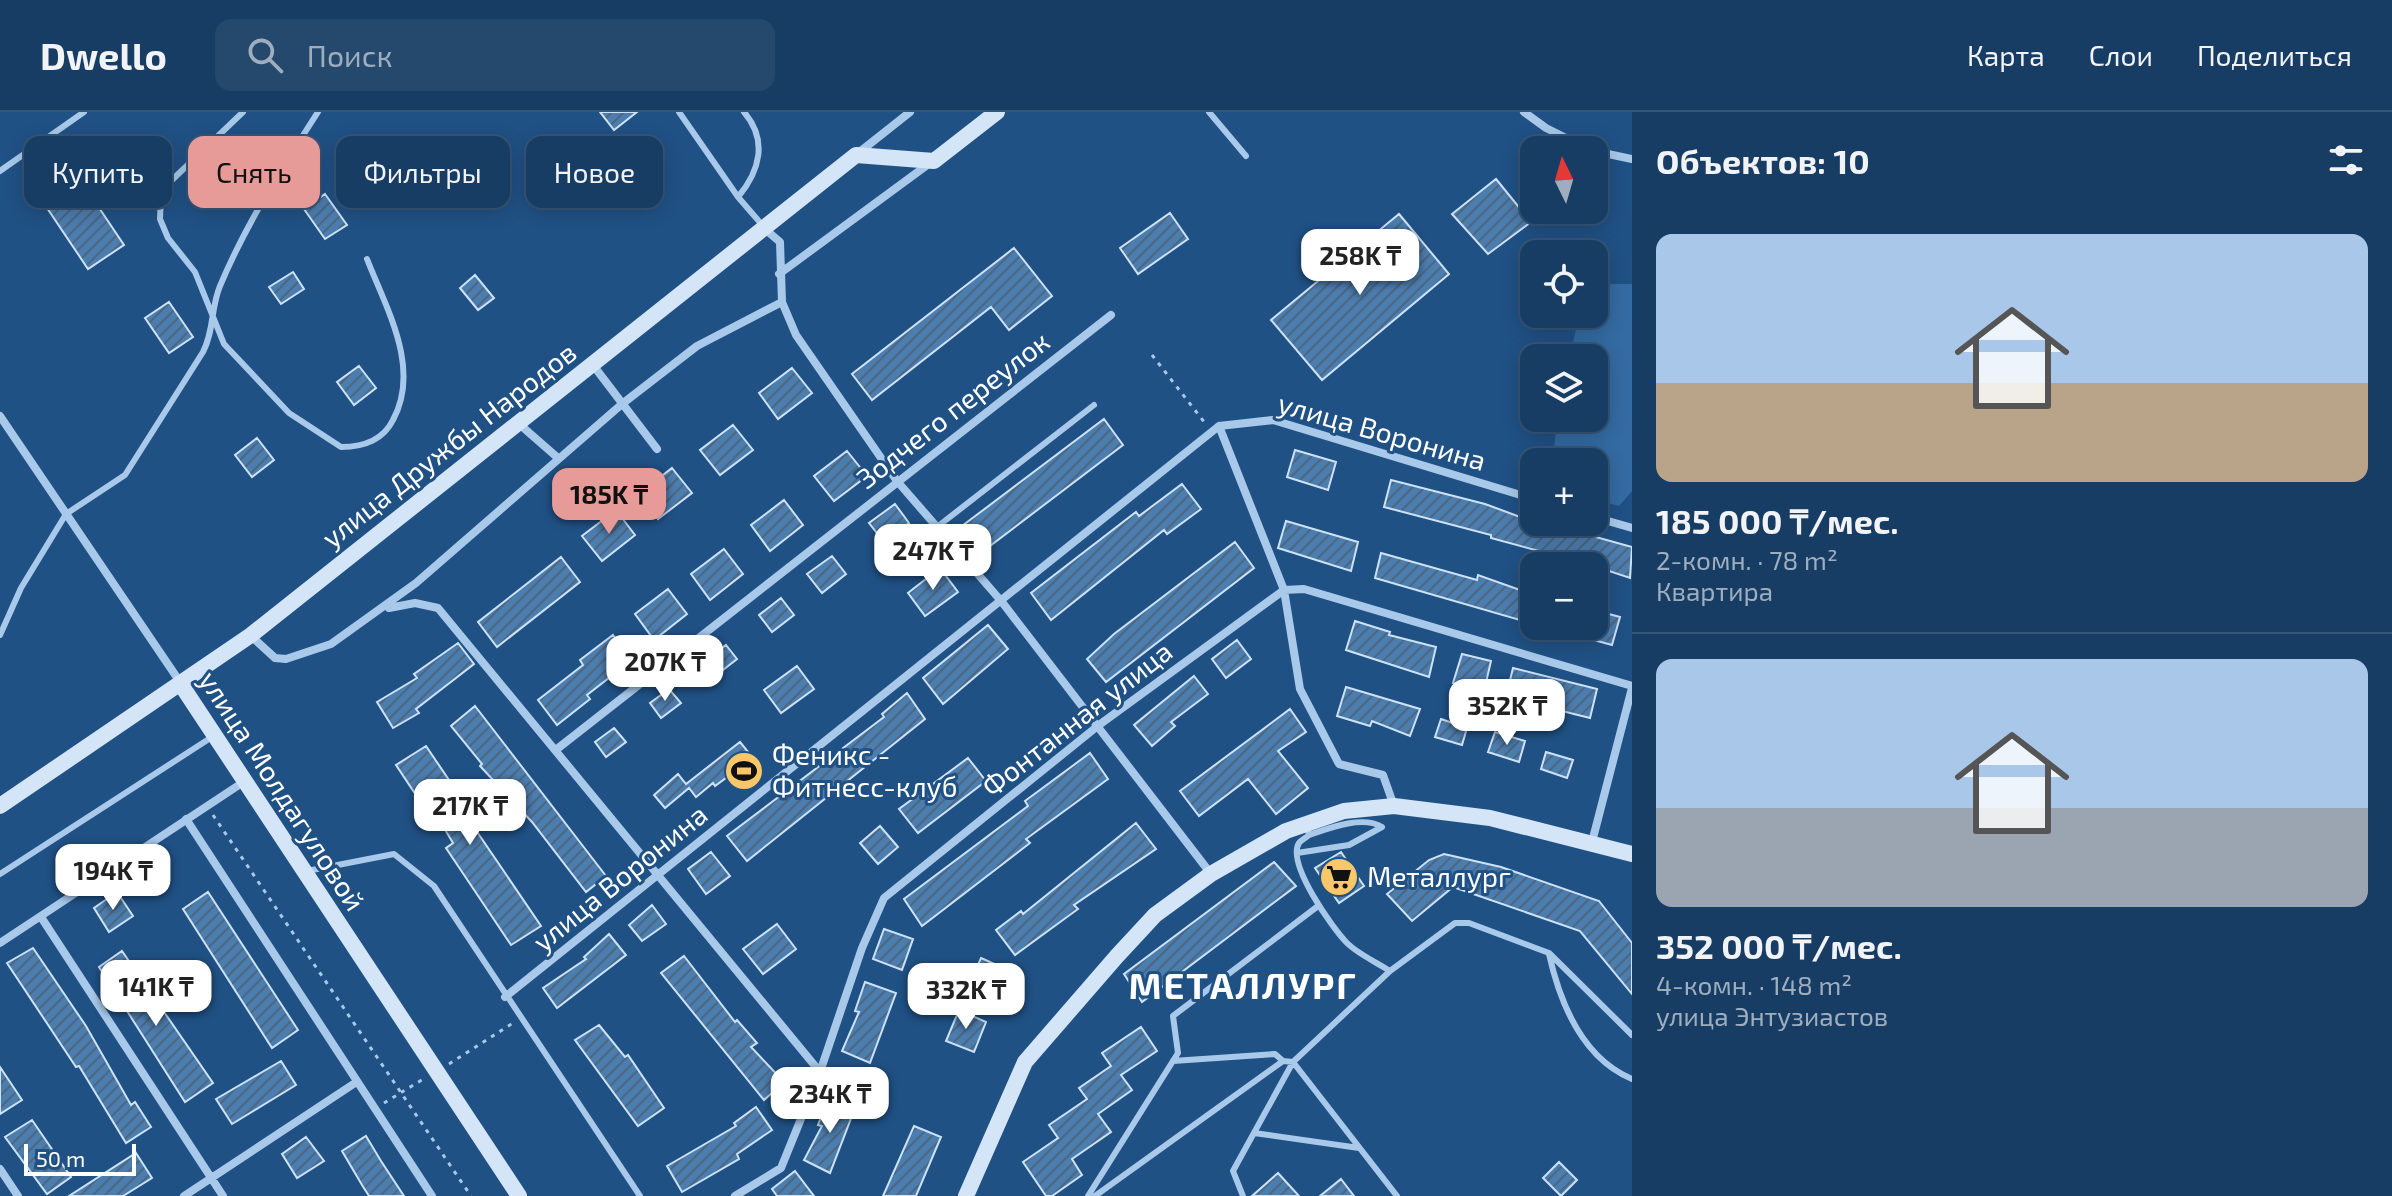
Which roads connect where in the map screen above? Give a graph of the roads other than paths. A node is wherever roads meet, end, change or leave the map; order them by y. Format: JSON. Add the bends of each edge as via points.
{"nodes":[{"id":1,"x":84,"y":112,"type":"edge"},
{"id":2,"x":243,"y":112,"type":"edge"},
{"id":3,"x":318,"y":112,"type":"edge"},
{"id":4,"x":679,"y":112,"type":"edge"},
{"id":5,"x":744,"y":112,"type":"edge"},
{"id":6,"x":910,"y":112,"type":"edge"},
{"id":7,"x":997,"y":112,"type":"edge"},
{"id":8,"x":1209,"y":112,"type":"edge"},
{"id":9,"x":1524,"y":112,"type":"edge"},
{"id":10,"x":1563,"y":136,"type":"edge"},
{"id":11,"x":1608,"y":154,"type":"edge"},
{"id":12,"x":856,"y":155,"type":"junction"},
{"id":13,"x":1246,"y":156,"type":"dead end"},
{"id":14,"x":1632,"y":159,"type":"edge"},
{"id":15,"x":934,"y":161,"type":"junction"},
{"id":16,"x":0,"y":171,"type":"edge"},
{"id":17,"x":738,"y":197,"type":"junction"},
{"id":18,"x":766,"y":230,"type":"junction"},
{"id":19,"x":367,"y":259,"type":"dead end"},
{"id":20,"x":779,"y":274,"type":"junction"},
{"id":21,"x":782,"y":302,"type":"junction"},
{"id":22,"x":1111,"y":315,"type":"dead end"},
{"id":23,"x":215,"y":318,"type":"junction"},
{"id":24,"x":593,"y":365,"type":"junction"},
{"id":25,"x":622,"y":404,"type":"junction"},
{"id":26,"x":1094,"y":405,"type":"dead end"},
{"id":27,"x":0,"y":416,"type":"edge"},
{"id":28,"x":518,"y":423,"type":"junction"},
{"id":29,"x":1219,"y":426,"type":"junction"},
{"id":30,"x":657,"y":449,"type":"dead end"},
{"id":31,"x":558,"y":458,"type":"junction"},
{"id":32,"x":897,"y":481,"type":"junction"},
{"id":33,"x":1520,"y":495,"type":"edge"},
{"id":34,"x":66,"y":514,"type":"junction"},
{"id":35,"x":1608,"y":521,"type":"edge"},
{"id":36,"x":937,"y":527,"type":"junction"},
{"id":37,"x":1632,"y":528,"type":"edge"},
{"id":38,"x":1284,"y":590,"type":"junction"},
{"id":39,"x":1002,"y":602,"type":"junction"},
{"id":40,"x":385,"y":608,"type":"junction"},
{"id":41,"x":0,"y":635,"type":"edge"},
{"id":42,"x":251,"y":635,"type":"junction"},
{"id":43,"x":180,"y":683,"type":"junction"},
{"id":44,"x":1632,"y":687,"type":"edge"},
{"id":45,"x":1099,"y":725,"type":"junction"},
{"id":46,"x":215,"y":735,"type":"junction"},
{"id":47,"x":557,"y":749,"type":"junction"},
{"id":48,"x":245,"y":781,"type":"junction"},
{"id":49,"x":0,"y":806,"type":"edge"},
{"id":50,"x":1394,"y":806,"type":"junction"},
{"id":51,"x":186,"y":819,"type":"junction"},
{"id":52,"x":1307,"y":829,"type":"junction"},
{"id":53,"x":1592,"y":842,"type":"junction"},
{"id":54,"x":1297,"y":853,"type":"junction"},
{"id":55,"x":1632,"y":854,"type":"edge"},
{"id":56,"x":304,"y":872,"type":"junction"},
{"id":57,"x":0,"y":874,"type":"edge"},
{"id":58,"x":1211,"y":874,"type":"junction"},
{"id":59,"x":657,"y":876,"type":"junction"},
{"id":60,"x":1318,"y":906,"type":"junction"},
{"id":61,"x":41,"y":917,"type":"junction"},
{"id":62,"x":0,"y":943,"type":"edge"},
{"id":63,"x":1549,"y":953,"type":"junction"},
{"id":64,"x":1390,"y":971,"type":"junction"},
{"id":65,"x":505,"y":997,"type":"junction"},
{"id":66,"x":1632,"y":1035,"type":"edge"},
{"id":67,"x":1173,"y":1061,"type":"junction"},
{"id":68,"x":1283,"y":1061,"type":"junction"},
{"id":69,"x":1293,"y":1062,"type":"junction"},
{"id":70,"x":820,"y":1072,"type":"junction"},
{"id":71,"x":1632,"y":1079,"type":"edge"},
{"id":72,"x":355,"y":1083,"type":"junction"},
{"id":73,"x":1254,"y":1133,"type":"junction"},
{"id":74,"x":1359,"y":1148,"type":"junction"},
{"id":75,"x":0,"y":1169,"type":"edge"},
{"id":76,"x":211,"y":1179,"type":"junction"},
{"id":77,"x":18,"y":1196,"type":"edge"},
{"id":78,"x":184,"y":1196,"type":"edge"},
{"id":79,"x":223,"y":1196,"type":"edge"},
{"id":80,"x":432,"y":1196,"type":"edge"},
{"id":81,"x":519,"y":1196,"type":"edge"},
{"id":82,"x":640,"y":1196,"type":"edge"},
{"id":83,"x":735,"y":1196,"type":"edge"},
{"id":84,"x":966,"y":1196,"type":"edge"},
{"id":85,"x":1088,"y":1196,"type":"edge"},
{"id":86,"x":1095,"y":1196,"type":"edge"},
{"id":87,"x":1243,"y":1196,"type":"edge"},
{"id":88,"x":1397,"y":1196,"type":"edge"}],
"edges":[{"from":1,"to":16,"type":"lane"},
{"from":2,"to":23,"type":"lane","via":[[172,180],[159,207],[168,238],[195,272]]},
{"from":3,"to":23,"type":"lane","via":[[270,186],[218,290]]},
{"from":4,"to":17,"type":"lane"},
{"from":5,"to":17,"type":"lane","via":[[761,146],[753,180]]},
{"from":6,"to":12,"type":"street"},
{"from":7,"to":15,"type":"street"},
{"from":8,"to":13,"type":"lane"},
{"from":9,"to":10,"type":"street"},
{"from":11,"to":14,"type":"street"},
{"from":12,"to":15,"type":"street"},
{"from":12,"to":18,"type":"street","name":"улица Дружбы Народов"},
{"from":15,"to":20,"type":"street"},
{"from":17,"to":18,"type":"lane"},
{"from":18,"to":20,"type":"street","via":[[780,242]]},
{"from":18,"to":24,"type":"street","name":"улица Дружбы Народов"},
{"from":19,"to":23,"type":"lane","via":[[405,364],[406,393],[388,429],[370,442],[341,447],[289,413],[224,344]]},
{"from":20,"to":21,"type":"street"},
{"from":21,"to":25,"type":"street","via":[[697,346]]},
{"from":21,"to":32,"type":"street","via":[[796,335]]},
{"from":22,"to":32,"type":"street","name":"Зодчего переулок"},
{"from":23,"to":34,"type":"lane","via":[[203,352],[125,475]]},
{"from":24,"to":25,"type":"street"},
{"from":24,"to":28,"type":"street","name":"улица Дружбы Народов"},
{"from":25,"to":30,"type":"street"},
{"from":25,"to":31,"type":"street"},
{"from":26,"to":36,"type":"lane"},
{"from":27,"to":34,"type":"street","name":"улица Молдагуловой"},
{"from":28,"to":31,"type":"street"},
{"from":28,"to":42,"type":"street","name":"улица Дружбы Народов"},
{"from":29,"to":33,"type":"street","name":"улица Воронина","via":[[1273,420]]},
{"from":29,"to":38,"type":"street"},
{"from":29,"to":39,"type":"street","name":"улица Воронина"},
{"from":31,"to":40,"type":"street"},
{"from":32,"to":36,"type":"street"},
{"from":32,"to":47,"type":"street","name":"Зодчего переулок"},
{"from":34,"to":41,"type":"lane","via":[[21,588]]},
{"from":34,"to":43,"type":"street","name":"улица Молдагуловой"},
{"from":35,"to":37,"type":"street"},
{"from":36,"to":39,"type":"street"},
{"from":38,"to":44,"type":"street","via":[[1304,589]]},
{"from":38,"to":45,"type":"street","name":"Фонтанная улица"},
{"from":38,"to":50,"type":"street","via":[[1300,689],[1339,764],[1383,775]]},
{"from":39,"to":45,"type":"street"},
{"from":39,"to":59,"type":"street","name":"улица Воронина"},
{"from":40,"to":42,"type":"street","via":[[331,644],[298,658],[275,658]]},
{"from":40,"to":47,"type":"street","via":[[415,603],[438,608]]},
{"from":42,"to":43,"type":"street","name":"улица Дружбы Народов"},
{"from":43,"to":46,"type":"street","name":"улица Молдагуловой"},
{"from":43,"to":49,"type":"street","name":"улица Дружбы Народов"},
{"from":44,"to":53,"type":"street"},
{"from":45,"to":58,"type":"street"},
{"from":45,"to":70,"type":"street","name":"Фонтанная улица","via":[[884,898]]},
{"from":46,"to":48,"type":"street","name":"улица Молдагуловой"},
{"from":46,"to":57,"type":"lane"},
{"from":47,"to":59,"type":"street"},
{"from":48,"to":51,"type":"street"},
{"from":48,"to":56,"type":"street","name":"улица Молдагуловой"},
{"from":50,"to":52,"type":"street","via":[[1344,811]]},
{"from":50,"to":53,"type":"street","via":[[1490,818]]},
{"from":51,"to":61,"type":"street"},
{"from":51,"to":72,"type":"street"},
{"from":52,"to":54,"type":"lane"},
{"from":52,"to":54,"type":"lane","via":[[1355,823],[1382,827],[1349,845]]},
{"from":52,"to":58,"type":"street"},
{"from":53,"to":55,"type":"street"},
{"from":54,"to":60,"type":"lane"},
{"from":56,"to":65,"type":"lane","via":[[394,854],[434,886]]},
{"from":56,"to":81,"type":"street","name":"улица Молдагуловой"},
{"from":58,"to":84,"type":"street","via":[[1155,915],[1025,1062]]},
{"from":59,"to":65,"type":"street","name":"улица Воронина"},
{"from":59,"to":70,"type":"street"},
{"from":60,"to":64,"type":"lane","via":[[1348,945]]},
{"from":60,"to":67,"type":"lane","via":[[1173,1016],[1178,1053]]},
{"from":61,"to":62,"type":"street"},
{"from":61,"to":76,"type":"street"},
{"from":63,"to":64,"type":"lane","via":[[1469,923],[1455,923]]},
{"from":63,"to":66,"type":"lane"},
{"from":63,"to":71,"type":"lane","via":[[1558,997],[1575,1028],[1618,1073]]},
{"from":64,"to":69,"type":"lane"},
{"from":65,"to":82,"type":"lane"},
{"from":67,"to":68,"type":"lane","via":[[1275,1054]]},
{"from":67,"to":85,"type":"lane"},
{"from":68,"to":69,"type":"lane"},
{"from":68,"to":86,"type":"lane"},
{"from":69,"to":73,"type":"lane"},
{"from":69,"to":74,"type":"lane"},
{"from":70,"to":83,"type":"street","name":"Фонтанная улица","via":[[781,1168]]},
{"from":72,"to":76,"type":"street"},
{"from":72,"to":80,"type":"street"},
{"from":73,"to":74,"type":"lane"},
{"from":73,"to":87,"type":"lane","via":[[1233,1171]]},
{"from":74,"to":88,"type":"lane"},
{"from":75,"to":77,"type":"street"},
{"from":76,"to":78,"type":"street"},
{"from":76,"to":79,"type":"street"}]}
